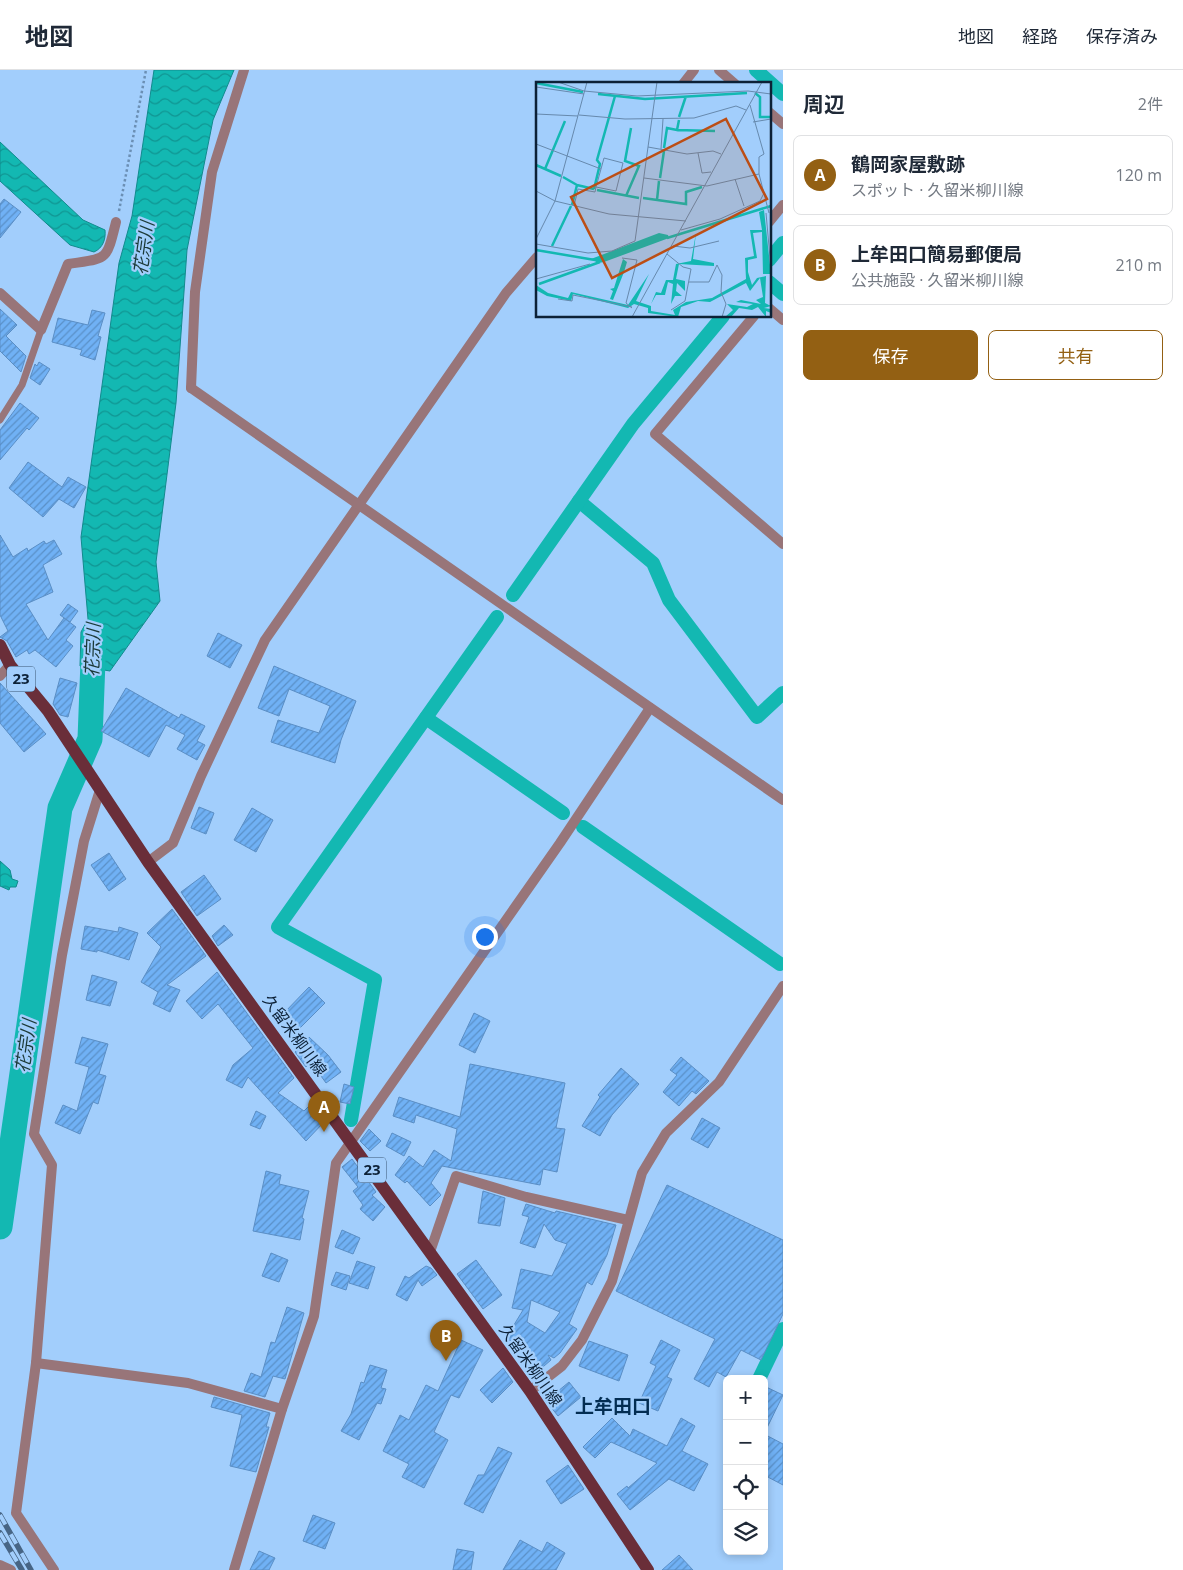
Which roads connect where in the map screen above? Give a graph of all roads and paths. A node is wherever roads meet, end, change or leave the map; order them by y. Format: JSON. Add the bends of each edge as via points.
{"nodes":[{"id":1,"x":146,"y":70,"type":"edge"},
{"id":2,"x":244,"y":70,"type":"edge"},
{"id":3,"x":694,"y":70,"type":"edge"},
{"id":4,"x":719,"y":70,"type":"edge"},
{"id":5,"x":684,"y":82,"type":"edge"},
{"id":6,"x":733,"y":82,"type":"edge"},
{"id":7,"x":770,"y":113,"type":"edge"},
{"id":8,"x":783,"y":124,"type":"edge"},
{"id":9,"x":783,"y":206,"type":"edge"},
{"id":10,"x":770,"y":221,"type":"edge"},
{"id":11,"x":116,"y":222,"type":"joint"},
{"id":12,"x":536,"y":258,"type":"edge"},
{"id":13,"x":0,"y":294,"type":"edge"},
{"id":14,"x":770,"y":309,"type":"edge"},
{"id":15,"x":752,"y":318,"type":"edge"},
{"id":16,"x":783,"y":320,"type":"edge"},
{"id":17,"x":41,"y":330,"type":"junction"},
{"id":18,"x":0,"y":420,"type":"edge"},
{"id":19,"x":359,"y":504,"type":"junction"},
{"id":20,"x":783,"y":544,"type":"edge"},
{"id":21,"x":0,"y":644,"type":"edge"},
{"id":22,"x":10,"y":665,"type":"junction"},
{"id":23,"x":0,"y":676,"type":"edge"},
{"id":24,"x":650,"y":708,"type":"junction"},
{"id":25,"x":100,"y":790,"type":"junction"},
{"id":26,"x":783,"y":800,"type":"edge"},
{"id":27,"x":148,"y":862,"type":"junction"},
{"id":28,"x":783,"y":986,"type":"edge"},
{"id":29,"x":350,"y":1140,"type":"junction"},
{"id":30,"x":628,"y":1220,"type":"junction"},
{"id":31,"x":430,"y":1252,"type":"junction"},
{"id":32,"x":36,"y":1363,"type":"junction"},
{"id":33,"x":530,"y":1391,"type":"junction"},
{"id":34,"x":282,"y":1409,"type":"junction"},
{"id":35,"x":0,"y":1565,"type":"edge"},
{"id":36,"x":11,"y":1570,"type":"edge"},
{"id":37,"x":54,"y":1570,"type":"edge"},
{"id":38,"x":234,"y":1570,"type":"edge"},
{"id":39,"x":648,"y":1570,"type":"edge"}],
"edges":[{"from":1,"to":11,"type":"path"},
{"from":2,"to":19,"type":"street","via":[[212,172],[195,292],[191,388]]},
{"from":3,"to":5,"type":"street"},
{"from":4,"to":6,"type":"street"},
{"from":7,"to":8,"type":"street"},
{"from":9,"to":10,"type":"street"},
{"from":11,"to":17,"type":"street","via":[[108,252],[102,259],[68,264]]},
{"from":12,"to":19,"type":"street","via":[[506,293]]},
{"from":13,"to":17,"type":"street"},
{"from":14,"to":16,"type":"street"},
{"from":15,"to":20,"type":"street","via":[[655,434]]},
{"from":17,"to":18,"type":"lane","via":[[22,385]]},
{"from":19,"to":24,"type":"street"},
{"from":19,"to":27,"type":"street","via":[[265,640],[173,843]]},
{"from":21,"to":22,"type":"main road","name":"久留米柳川線","number":"23"},
{"from":22,"to":23,"type":"street"},
{"from":22,"to":25,"type":"main road","name":"久留米柳川線","number":"23","via":[[48,711]]},
{"from":24,"to":26,"type":"street"},
{"from":24,"to":29,"type":"street","via":[[401,1072]]},
{"from":25,"to":27,"type":"main road","name":"久留米柳川線","number":"23"},
{"from":25,"to":32,"type":"street","via":[[84,841],[34,1134],[52,1165]]},
{"from":27,"to":29,"type":"main road","name":"久留米柳川線","number":"23"},
{"from":28,"to":30,"type":"street","via":[[719,1082],[666,1133],[642,1173]]},
{"from":29,"to":31,"type":"main road","name":"久留米柳川線","number":"23"},
{"from":29,"to":34,"type":"street","via":[[336,1163],[314,1316]]},
{"from":30,"to":31,"type":"street","via":[[526,1197],[456,1176]]},
{"from":30,"to":33,"type":"street","via":[[612,1281],[582,1340],[562,1366]]},
{"from":31,"to":33,"type":"main road","name":"久留米柳川線","number":"23"},
{"from":32,"to":34,"type":"street","via":[[188,1383]]},
{"from":32,"to":37,"type":"street","via":[[16,1513]]},
{"from":33,"to":39,"type":"main road","name":"久留米柳川線","number":"23"},
{"from":34,"to":38,"type":"street"},
{"from":35,"to":36,"type":"street"}]}
